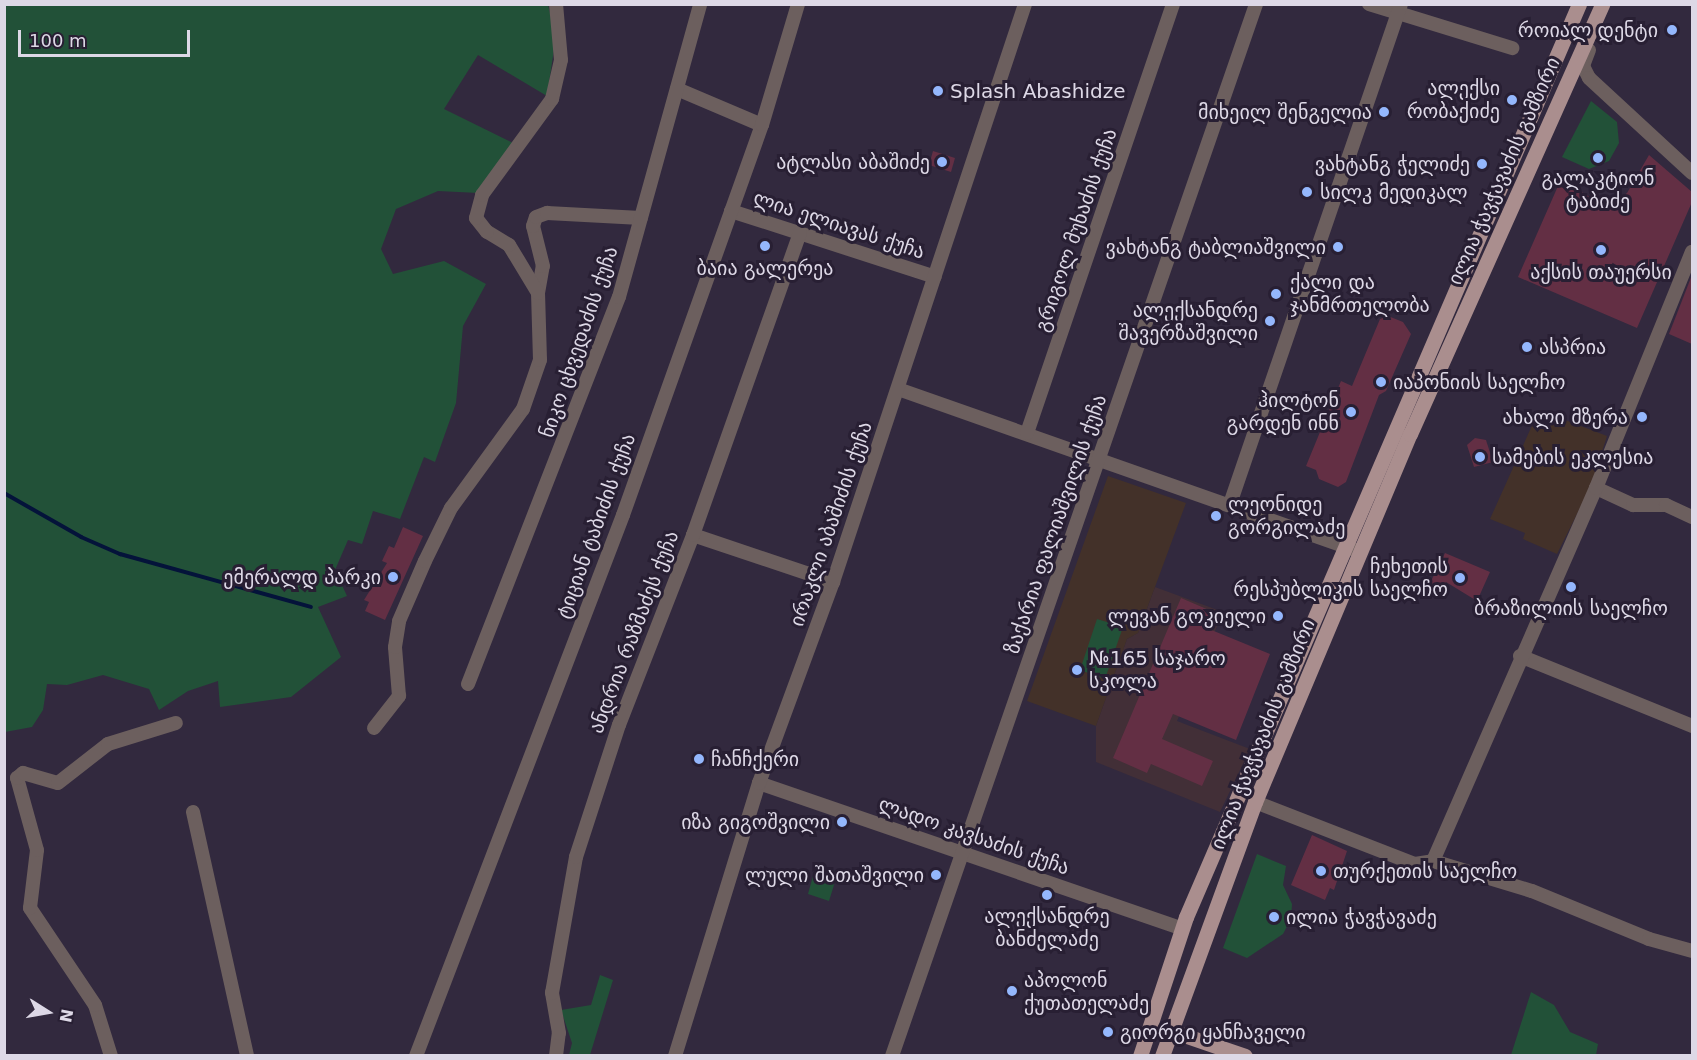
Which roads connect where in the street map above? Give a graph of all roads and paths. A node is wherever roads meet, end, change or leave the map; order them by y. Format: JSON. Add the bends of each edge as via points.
{"nodes":[{"id":1,"x":556,"y":4,"type":"edge"},
{"id":2,"x":700,"y":4,"type":"edge"},
{"id":3,"x":798,"y":4,"type":"edge"},
{"id":4,"x":1024,"y":4,"type":"edge"},
{"id":5,"x":1173,"y":4,"type":"edge"},
{"id":6,"x":1256,"y":4,"type":"edge"},
{"id":7,"x":1369,"y":4,"type":"edge"},
{"id":8,"x":1579,"y":4,"type":"edge"},
{"id":9,"x":1602,"y":4,"type":"edge"},
{"id":10,"x":1400,"y":7,"type":"edge"},
{"id":11,"x":1588,"y":35,"type":"junction"},
{"id":12,"x":1512,"y":48,"type":"dead end"},
{"id":13,"x":1588,"y":78,"type":"junction"},
{"id":14,"x":1565,"y":84,"type":"junction"},
{"id":15,"x":677,"y":89,"type":"junction"},
{"id":16,"x":762,"y":125,"type":"junction"},
{"id":17,"x":1692,"y":173,"type":"edge"},
{"id":18,"x":731,"y":211,"type":"junction"},
{"id":19,"x":641,"y":218,"type":"junction"},
{"id":20,"x":800,"y":233,"type":"junction"},
{"id":21,"x":1692,"y":252,"type":"edge"},
{"id":22,"x":935,"y":277,"type":"junction"},
{"id":23,"x":538,"y":293,"type":"junction"},
{"id":24,"x":898,"y":389,"type":"junction"},
{"id":25,"x":1027,"y":433,"type":"junction"},
{"id":26,"x":1100,"y":457,"type":"junction"},
{"id":27,"x":1596,"y":488,"type":"junction"},
{"id":28,"x":1230,"y":504,"type":"junction"},
{"id":29,"x":1692,"y":517,"type":"edge"},
{"id":30,"x":693,"y":535,"type":"junction"},
{"id":31,"x":1355,"y":549,"type":"junction"},
{"id":32,"x":833,"y":582,"type":"junction"},
{"id":33,"x":1520,"y":656,"type":"junction"},
{"id":34,"x":468,"y":684,"type":"dead end"},
{"id":35,"x":176,"y":723,"type":"dead end"},
{"id":36,"x":1692,"y":726,"type":"edge"},
{"id":37,"x":374,"y":729,"type":"dead end"},
{"id":38,"x":759,"y":783,"type":"junction"},
{"id":39,"x":1255,"y":802,"type":"junction"},
{"id":40,"x":193,"y":812,"type":"dead end"},
{"id":41,"x":959,"y":852,"type":"junction"},
{"id":42,"x":1433,"y":861,"type":"junction"},
{"id":43,"x":1179,"y":928,"type":"junction"},
{"id":44,"x":1689,"y":951,"type":"edge"},
{"id":45,"x":1172,"y":1031,"type":"junction"},
{"id":46,"x":111,"y":1056,"type":"edge"},
{"id":47,"x":247,"y":1056,"type":"edge"},
{"id":48,"x":416,"y":1056,"type":"edge"},
{"id":49,"x":556,"y":1056,"type":"edge"},
{"id":50,"x":675,"y":1056,"type":"edge"},
{"id":51,"x":892,"y":1056,"type":"edge"},
{"id":52,"x":1140,"y":1056,"type":"edge"},
{"id":53,"x":1162,"y":1056,"type":"edge"},
{"id":54,"x":1245,"y":1056,"type":"edge"}],
"edges":[{"from":1,"to":23,"type":"street","via":[[561,60],[552,99],[482,195],[476,218],[488,232],[509,245]]},
{"from":2,"to":15,"type":"street","name":"ნიკო ცხვედაძის ქუჩა"},
{"from":3,"to":16,"type":"street","name":"ტიციან ტაბიძის ქუჩა"},
{"from":4,"to":22,"type":"street","name":"ირაკლი აბაშიძის ქუჩა"},
{"from":5,"to":25,"type":"street","name":"გრიგოლ მუხაძის ქუჩა"},
{"from":6,"to":26,"type":"street","name":"ზაქარია ფალიაშვილის ქუჩა"},
{"from":7,"to":10,"type":"street"},
{"from":8,"to":31,"type":"main road","name":"ილია ჭავჭავაძის გამზირი"},
{"from":9,"to":11,"type":"main road","name":"ილია ჭავჭავაძის გამზირი"},
{"from":10,"to":12,"type":"street"},
{"from":10,"to":28,"type":"street"},
{"from":11,"to":13,"type":"street","via":[[1583,66]]},
{"from":11,"to":14,"type":"main road","name":"ილია ჭავჭავაძის გამზირი"},
{"from":13,"to":14,"type":"street","via":[[1576,77]]},
{"from":13,"to":17,"type":"street"},
{"from":14,"to":31,"type":"main road","name":"ილია ჭავჭავაძის გამზირი"},
{"from":15,"to":16,"type":"street"},
{"from":15,"to":19,"type":"street","name":"ნიკო ცხვედაძის ქუჩა"},
{"from":16,"to":18,"type":"street","name":"ტიციან ტაბიძის ქუჩა"},
{"from":18,"to":20,"type":"street","name":"ლია ელიავას ქუჩა"},
{"from":18,"to":48,"type":"street","name":"ტიციან ტაბიძის ქუჩა","via":[[612,543]]},
{"from":19,"to":23,"type":"street","via":[[547,213],[536,217],[533,226],[543,266]]},
{"from":19,"to":34,"type":"street","name":"ნიკო ცხვედაძის ქუჩა","via":[[612,315]]},
{"from":20,"to":22,"type":"street","name":"ლია ელიავას ქუჩა"},
{"from":20,"to":30,"type":"street","name":"ანდრია რაზმაძეს ქუჩა"},
{"from":21,"to":27,"type":"street"},
{"from":22,"to":24,"type":"street","name":"ირაკლი აბაშიძის ქუჩა"},
{"from":23,"to":37,"type":"street","via":[[540,360],[523,409],[480,475],[451,508],[425,561],[399,621],[395,647],[399,696]]},
{"from":24,"to":25,"type":"street"},
{"from":24,"to":32,"type":"street","name":"ირაკლი აბაშიძის ქუჩა"},
{"from":25,"to":26,"type":"street"},
{"from":26,"to":28,"type":"street"},
{"from":26,"to":41,"type":"street","name":"ზაქარია ფალიაშვილის ქუჩა"},
{"from":27,"to":29,"type":"street","via":[[1633,505],[1666,505]]},
{"from":27,"to":33,"type":"street"},
{"from":28,"to":31,"type":"street"},
{"from":30,"to":32,"type":"street"},
{"from":30,"to":49,"type":"street","name":"ანდრია რაზმაძეს ქუჩა","via":[[619,725],[576,857],[552,993],[559,1033]]},
{"from":31,"to":39,"type":"main road","name":"ილია ჭავჭავაძის გამზირი"},
{"from":31,"to":43,"type":"main road","name":"ილია ჭავჭავაძის გამზირი"},
{"from":32,"to":38,"type":"street","name":"ირაკლი აბაშიძის ქუჩა"},
{"from":33,"to":36,"type":"street"},
{"from":33,"to":42,"type":"street"},
{"from":35,"to":46,"type":"street","via":[[108,744],[58,783],[23,773],[17,778],[37,850],[30,908],[95,1005]]},
{"from":38,"to":41,"type":"street","name":"ლადო კავსაძის ქუჩა"},
{"from":38,"to":50,"type":"street","name":"ირაკლი აბაშიძის ქუჩა"},
{"from":39,"to":42,"type":"street","via":[[1415,864]]},
{"from":39,"to":45,"type":"main road","name":"ილია ჭავჭავაძის გამზირი"},
{"from":40,"to":47,"type":"street"},
{"from":41,"to":43,"type":"street","name":"ლადო კავსაძის ქუჩა"},
{"from":41,"to":51,"type":"street","name":"ზაქარია ფალიაშვილის ქუჩა"},
{"from":42,"to":44,"type":"street","via":[[1532,891]]},
{"from":43,"to":52,"type":"main road","name":"ილია ჭავჭავაძის გამზირი"},
{"from":45,"to":53,"type":"main road","name":"ილია ჭავჭავაძის გამზირი"},
{"from":45,"to":54,"type":"main road"}]}
